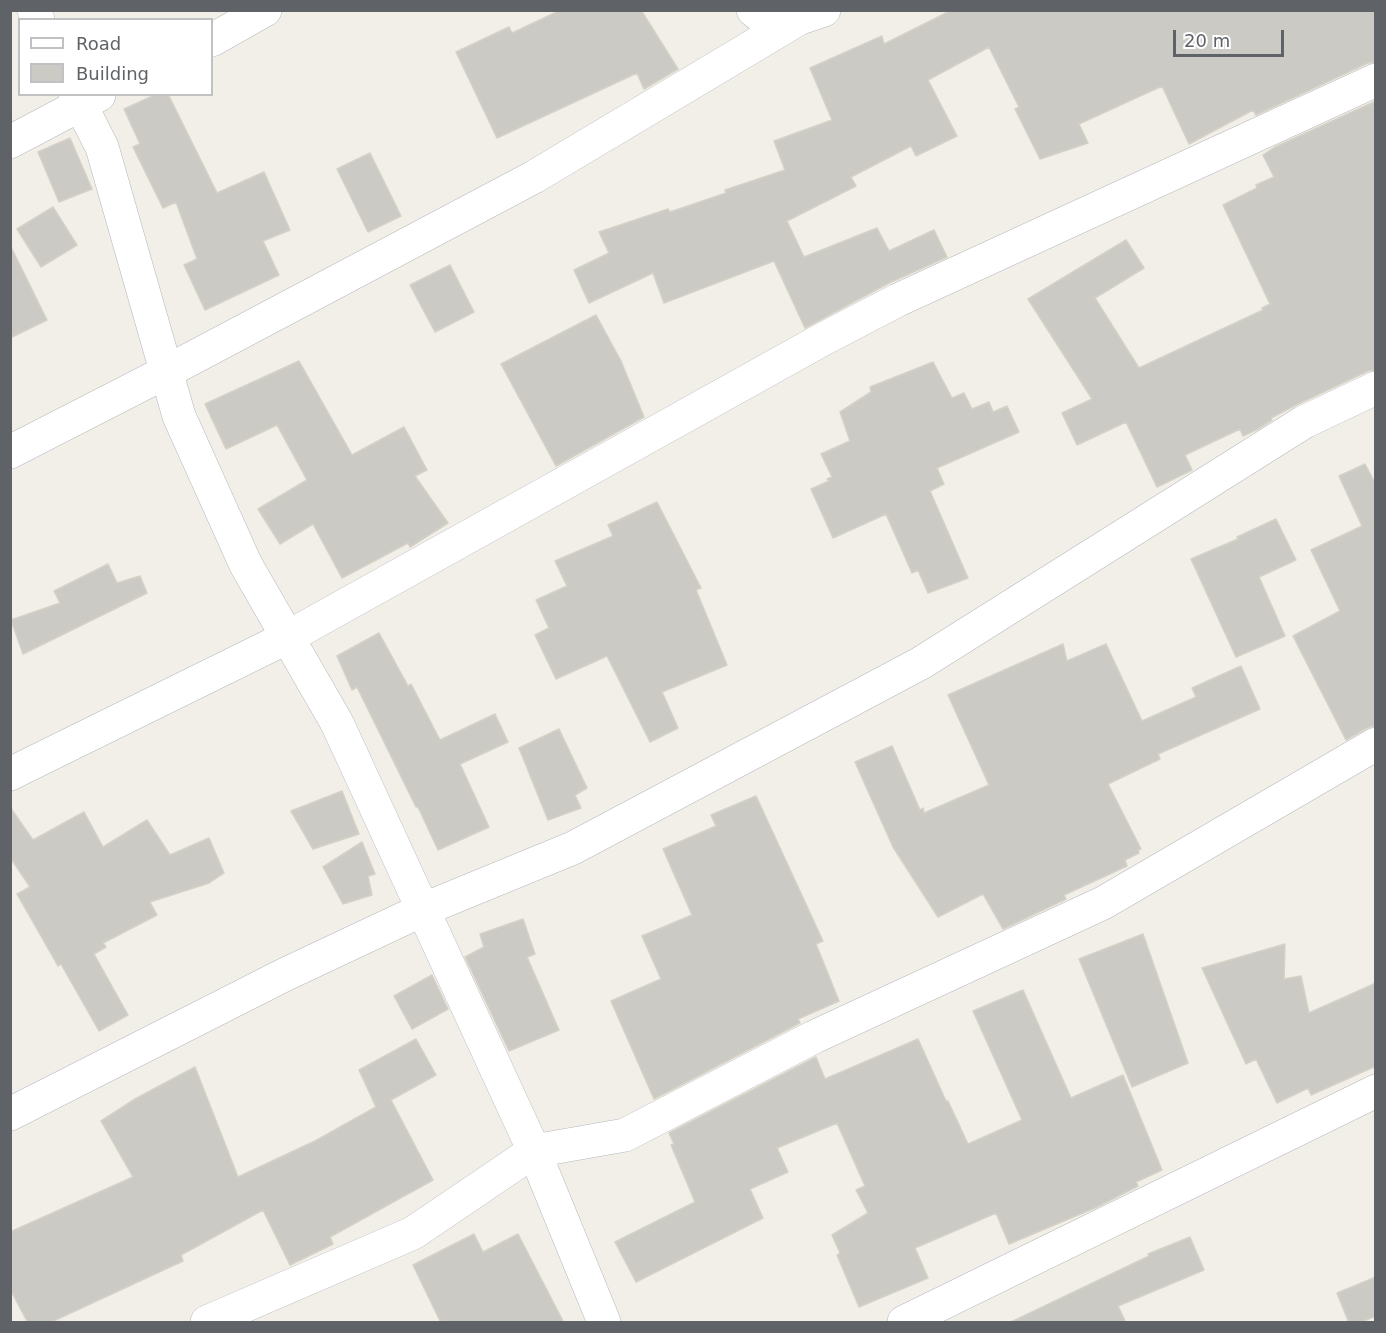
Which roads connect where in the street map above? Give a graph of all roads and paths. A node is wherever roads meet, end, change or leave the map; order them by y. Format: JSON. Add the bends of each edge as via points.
{"nodes":[{"id":1,"x":266,"y":10,"type":"edge"},
{"id":2,"x":753,"y":10,"type":"edge"},
{"id":3,"x":812,"y":14,"type":"edge"},
{"id":4,"x":213,"y":39,"type":"edge"},
{"id":5,"x":1376,"y":80,"type":"edge"},
{"id":6,"x":86,"y":98,"type":"edge"},
{"id":7,"x":10,"y":142,"type":"edge"},
{"id":8,"x":166,"y":372,"type":"junction"},
{"id":9,"x":1376,"y":388,"type":"edge"},
{"id":10,"x":10,"y":452,"type":"edge"},
{"id":11,"x":288,"y":637,"type":"junction"},
{"id":12,"x":1376,"y":744,"type":"edge"},
{"id":13,"x":10,"y":774,"type":"edge"},
{"id":14,"x":422,"y":910,"type":"junction"},
{"id":15,"x":1376,"y":1091,"type":"edge"},
{"id":16,"x":10,"y":1114,"type":"edge"},
{"id":17,"x":534,"y":1151,"type":"junction"},
{"id":18,"x":207,"y":1323,"type":"edge"},
{"id":19,"x":603,"y":1323,"type":"edge"},
{"id":20,"x":904,"y":1323,"type":"edge"}],
"edges":[{"from":1,"to":4,"type":"street"},
{"from":2,"to":3,"type":"street","via":[[762,17]]},
{"from":3,"to":8,"type":"street","via":[[534,177]]},
{"from":5,"to":11,"type":"street","via":[[898,300]]},
{"from":6,"to":7,"type":"street"},
{"from":6,"to":8,"type":"street"},
{"from":8,"to":10,"type":"street"},
{"from":8,"to":11,"type":"street","via":[[179,416],[246,565]]},
{"from":9,"to":14,"type":"street","via":[[1304,422],[921,663],[573,848]]},
{"from":11,"to":13,"type":"street"},
{"from":11,"to":14,"type":"street","via":[[337,723]]},
{"from":12,"to":17,"type":"street","via":[[1103,903],[814,1037],[625,1135]]},
{"from":14,"to":16,"type":"street"},
{"from":14,"to":17,"type":"street"},
{"from":15,"to":20,"type":"street"},
{"from":17,"to":18,"type":"street","via":[[413,1233]]},
{"from":17,"to":19,"type":"street"}]}
